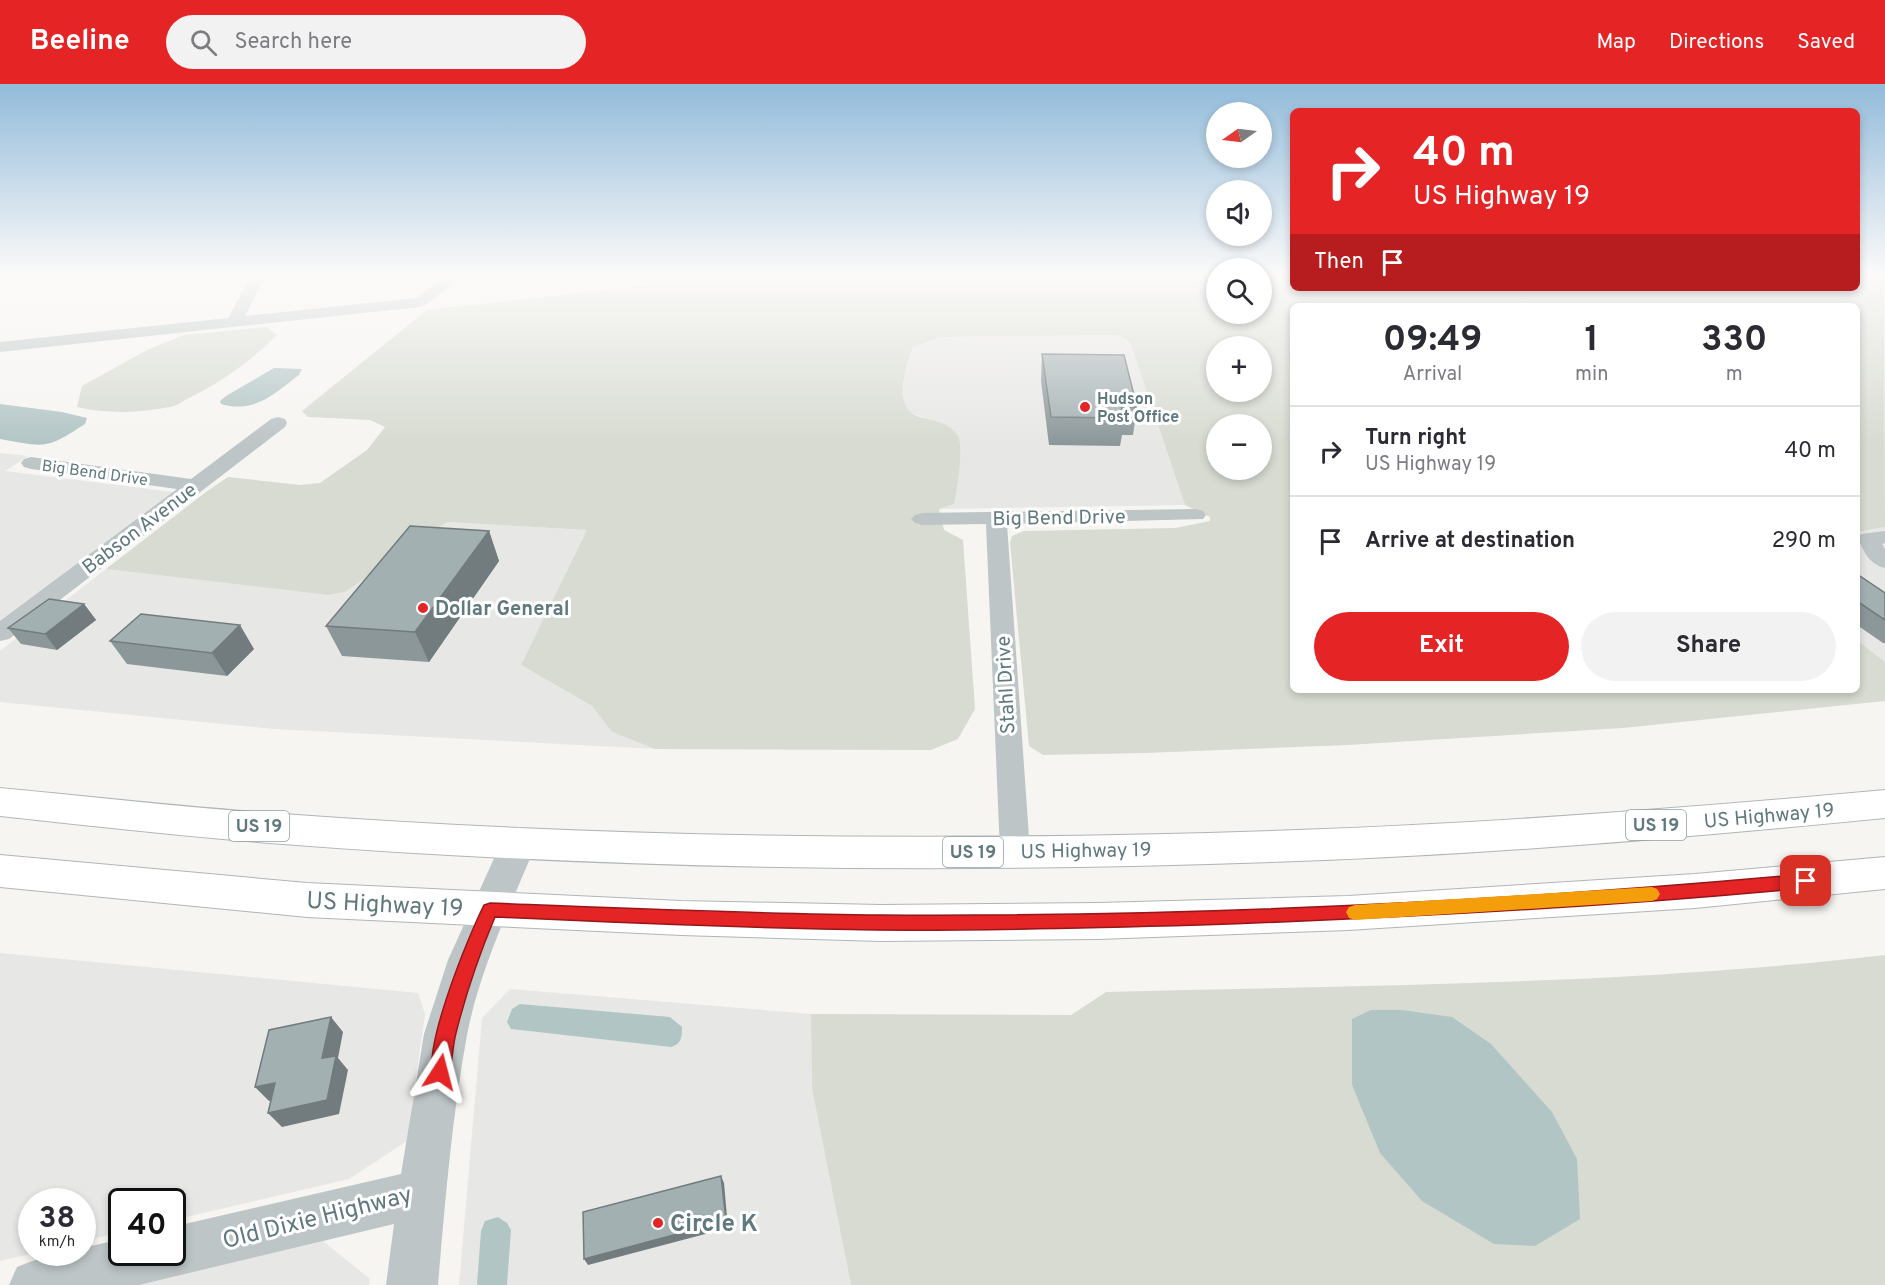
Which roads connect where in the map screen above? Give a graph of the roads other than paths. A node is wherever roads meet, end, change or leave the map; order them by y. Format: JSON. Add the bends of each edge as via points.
{"nodes":[{"id":1,"x":145,"y":332,"type":"edge"},
{"id":2,"x":0,"y":347,"type":"edge"},
{"id":3,"x":278,"y":423,"type":"dead end"},
{"id":4,"x":31,"y":463,"type":"dead end"},
{"id":5,"x":196,"y":486,"type":"junction"},
{"id":6,"x":1196,"y":515,"type":"dead end"},
{"id":7,"x":996,"y":518,"type":"junction"},
{"id":8,"x":922,"y":519,"type":"dead end"},
{"id":9,"x":1877,"y":538,"type":"edge"},
{"id":10,"x":1885,"y":561,"type":"edge"},
{"id":11,"x":0,"y":633,"type":"edge"},
{"id":12,"x":0,"y":802,"type":"edge"},
{"id":13,"x":1885,"y":804,"type":"edge"},
{"id":14,"x":519,"y":842,"type":"junction"},
{"id":15,"x":1015,"y":851,"type":"junction"},
{"id":16,"x":0,"y":871,"type":"edge"},
{"id":17,"x":1873,"y":871,"type":"edge"},
{"id":18,"x":490,"y":910,"type":"junction"},
{"id":19,"x":422,"y":1193,"type":"junction"},
{"id":20,"x":186,"y":1249,"type":"edge"},
{"id":21,"x":114,"y":1266,"type":"edge"},
{"id":22,"x":35,"y":1285,"type":"edge"},
{"id":23,"x":412,"y":1285,"type":"edge"}],
"edges":[{"from":1,"to":2,"type":"street"},
{"from":3,"to":5,"type":"street","name":"Babson Avenue"},
{"from":4,"to":5,"type":"street","name":"Big Bend Drive"},
{"from":5,"to":11,"type":"street","name":"Babson Avenue"},
{"from":6,"to":7,"type":"street","name":"Big Bend Drive"},
{"from":7,"to":8,"type":"street","name":"Big Bend Drive"},
{"from":7,"to":15,"type":"street","name":"Stahl Drive"},
{"from":9,"to":10,"type":"street","via":[[1877,555]]},
{"from":12,"to":14,"type":"highway","name":"US Highway 19","number":"US 19","via":[[319,832]]},
{"from":13,"to":15,"type":"highway","name":"US Highway 19","number":"US 19","via":[[1427,840]]},
{"from":14,"to":15,"type":"highway","name":"US Highway 19","number":"US 19","via":[[862,852]]},
{"from":14,"to":18,"type":"street","name":"Old Dixie Highway"},
{"from":16,"to":18,"type":"highway","name":"US Highway 19","via":[[307,900]]},
{"from":17,"to":18,"type":"highway","name":"US Highway 19","via":[[1695,891],[1348,913],[1098,921],[869,922]]},
{"from":18,"to":19,"type":"street","name":"Old Dixie Highway","via":[[468,960],[446,1035]]},
{"from":19,"to":20,"type":"street","name":"Old Dixie Highway"},
{"from":19,"to":23,"type":"street"},
{"from":21,"to":22,"type":"street","name":"Old Dixie Highway"}]}
